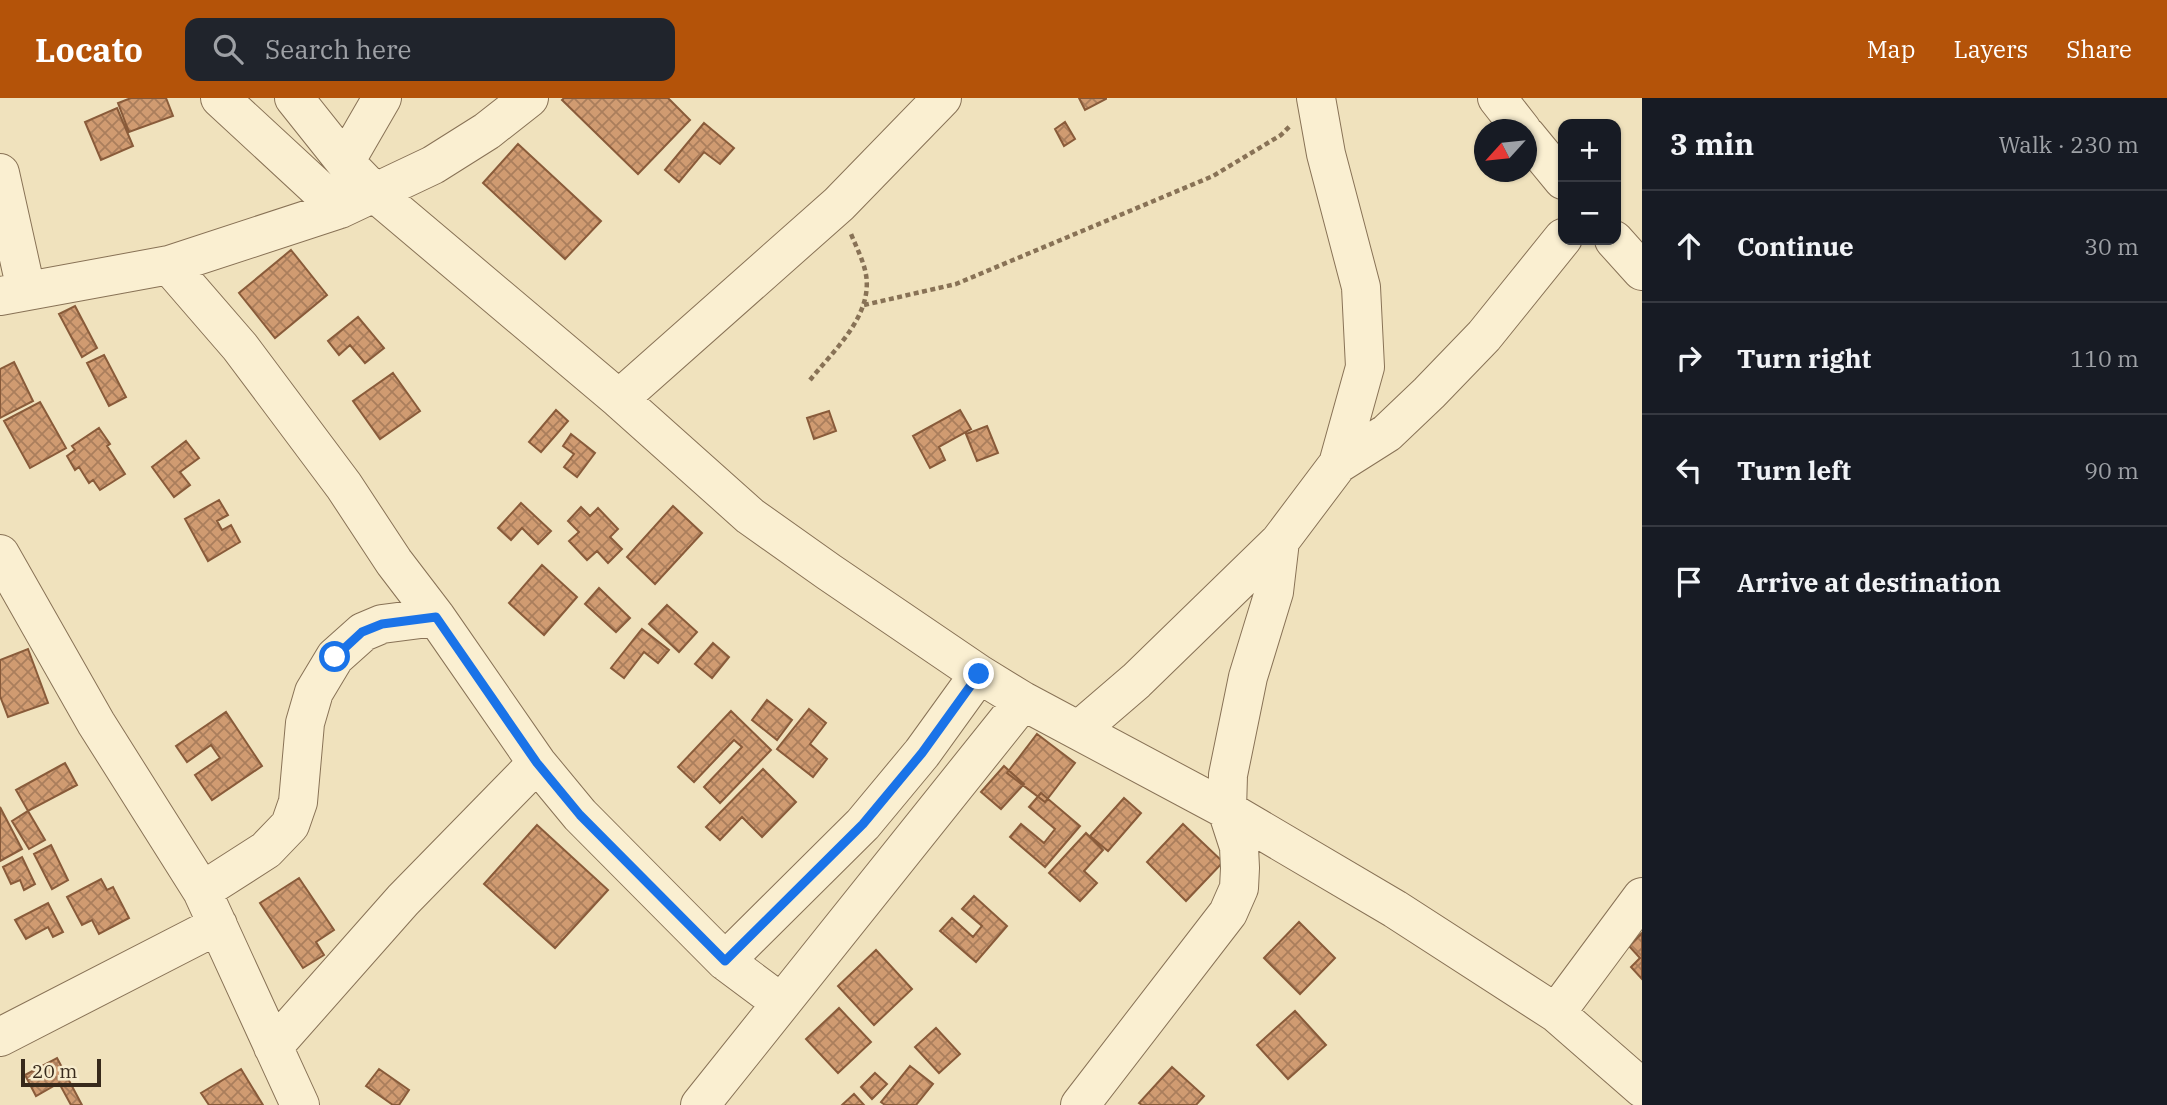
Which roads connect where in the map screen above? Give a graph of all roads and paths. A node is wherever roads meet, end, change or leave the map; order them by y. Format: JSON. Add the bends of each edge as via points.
{"nodes":[{"id":1,"x":220,"y":98,"type":"edge"},
{"id":2,"x":293,"y":98,"type":"edge"},
{"id":3,"x":382,"y":98,"type":"edge"},
{"id":4,"x":529,"y":98,"type":"edge"},
{"id":5,"x":942,"y":98,"type":"edge"},
{"id":6,"x":1316,"y":98,"type":"edge"},
{"id":7,"x":1497,"y":98,"type":"edge"},
{"id":8,"x":1513,"y":119,"type":"edge"},
{"id":9,"x":1537,"y":148,"type":"edge"},
{"id":10,"x":345,"y":162,"type":"junction"},
{"id":11,"x":0,"y":173,"type":"edge"},
{"id":12,"x":1558,"y":174,"type":"edge"},
{"id":13,"x":376,"y":194,"type":"junction"},
{"id":14,"x":839,"y":204,"type":"junction"},
{"id":15,"x":340,"y":209,"type":"junction"},
{"id":16,"x":1558,"y":244,"type":"edge"},
{"id":17,"x":1619,"y":245,"type":"edge"},
{"id":18,"x":169,"y":265,"type":"junction"},
{"id":19,"x":1642,"y":271,"type":"edge"},
{"id":20,"x":13,"y":293,"type":"edge"},
{"id":21,"x":864,"y":304,"type":"junction"},
{"id":22,"x":810,"y":380,"type":"dead end"},
{"id":23,"x":619,"y":399,"type":"junction"},
{"id":24,"x":1338,"y":464,"type":"junction"},
{"id":25,"x":1280,"y":541,"type":"junction"},
{"id":26,"x":0,"y":554,"type":"edge"},
{"id":27,"x":436,"y":617,"type":"junction"},
{"id":28,"x":979,"y":674,"type":"junction"},
{"id":29,"x":1023,"y":701,"type":"junction"},
{"id":30,"x":1079,"y":730,"type":"junction"},
{"id":31,"x":537,"y":763,"type":"junction"},
{"id":32,"x":1227,"y":810,"type":"junction"},
{"id":33,"x":202,"y":891,"type":"junction"},
{"id":34,"x":1642,"y":897,"type":"edge"},
{"id":35,"x":218,"y":925,"type":"junction"},
{"id":36,"x":725,"y":961,"type":"junction"},
{"id":37,"x":780,"y":1003,"type":"junction"},
{"id":38,"x":1556,"y":1013,"type":"junction"},
{"id":39,"x":0,"y":1037,"type":"edge"},
{"id":40,"x":274,"y":1047,"type":"junction"},
{"id":41,"x":1642,"y":1088,"type":"edge"},
{"id":42,"x":300,"y":1105,"type":"edge"},
{"id":43,"x":700,"y":1105,"type":"edge"},
{"id":44,"x":1080,"y":1105,"type":"edge"}],
"edges":[{"from":1,"to":15,"type":"street"},
{"from":2,"to":10,"type":"street"},
{"from":3,"to":10,"type":"street"},
{"from":4,"to":13,"type":"street","via":[[433,165]]},
{"from":5,"to":14,"type":"street"},
{"from":6,"to":21,"type":"path","via":[[1281,135],[1213,176],[956,284]]},
{"from":6,"to":24,"type":"street","via":[[1362,288],[1365,367]]},
{"from":7,"to":8,"type":"street"},
{"from":9,"to":12,"type":"street"},
{"from":10,"to":13,"type":"street"},
{"from":11,"to":20,"type":"street"},
{"from":13,"to":15,"type":"street"},
{"from":13,"to":23,"type":"street"},
{"from":14,"to":21,"type":"path","via":[[865,271]]},
{"from":14,"to":23,"type":"street"},
{"from":15,"to":18,"type":"street"},
{"from":16,"to":24,"type":"street","via":[[1484,336],[1429,393],[1387,433]]},
{"from":17,"to":19,"type":"street"},
{"from":18,"to":20,"type":"street"},
{"from":18,"to":27,"type":"street","via":[[271,387]]},
{"from":21,"to":22,"type":"path","via":[[848,333]]},
{"from":23,"to":28,"type":"street","via":[[750,516]]},
{"from":24,"to":25,"type":"street"},
{"from":25,"to":30,"type":"street"},
{"from":25,"to":32,"type":"street","via":[[1274,592],[1248,677],[1228,775]]},
{"from":26,"to":33,"type":"street","via":[[96,723]]},
{"from":27,"to":31,"type":"street"},
{"from":27,"to":33,"type":"street","via":[[382,624],[362,632],[335,657],[314,692],[305,723],[298,802],[290,825],[266,850]]},
{"from":28,"to":29,"type":"street"},
{"from":28,"to":36,"type":"street","via":[[863,824]]},
{"from":29,"to":30,"type":"street"},
{"from":29,"to":37,"type":"street"},
{"from":30,"to":32,"type":"street"},
{"from":31,"to":36,"type":"street","via":[[580,815]]},
{"from":31,"to":40,"type":"street","via":[[403,900]]},
{"from":32,"to":38,"type":"street","via":[[1395,909]]},
{"from":32,"to":44,"type":"street","via":[[1239,847],[1240,868],[1240,888],[1228,913]]},
{"from":33,"to":35,"type":"street"},
{"from":34,"to":38,"type":"street"},
{"from":35,"to":39,"type":"street"},
{"from":35,"to":40,"type":"street"},
{"from":36,"to":37,"type":"street"},
{"from":37,"to":43,"type":"street"},
{"from":38,"to":41,"type":"street"},
{"from":40,"to":42,"type":"street"}]}
